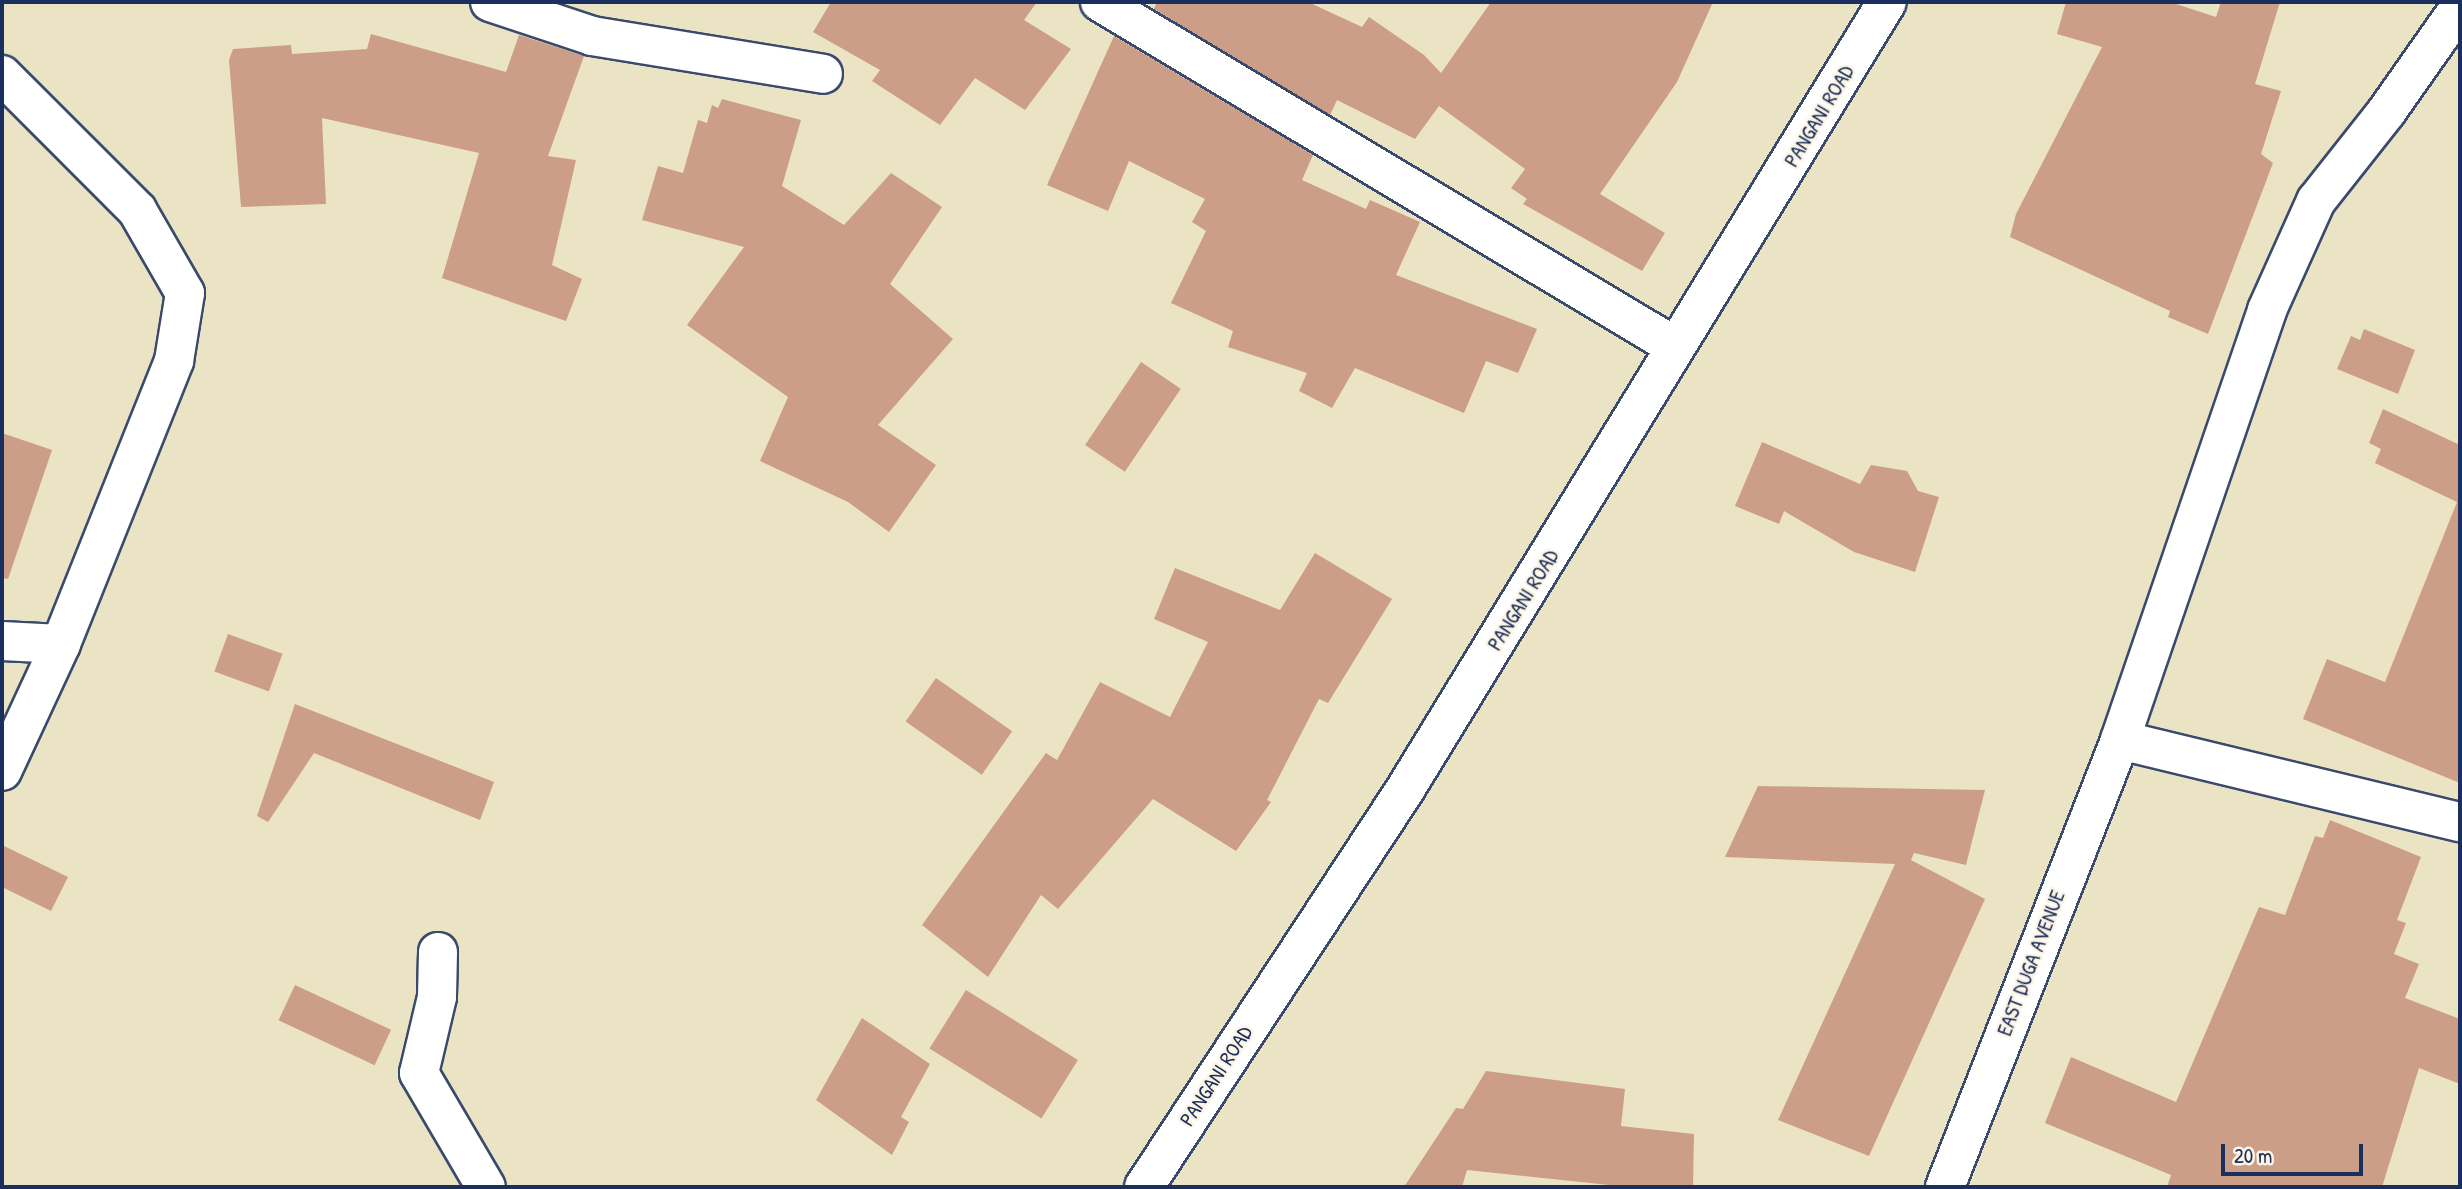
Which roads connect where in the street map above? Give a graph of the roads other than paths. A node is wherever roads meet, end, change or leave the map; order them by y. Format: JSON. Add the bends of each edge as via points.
{"nodes":[{"id":1,"x":490,"y":2,"type":"edge"},
{"id":2,"x":1100,"y":2,"type":"edge"},
{"id":3,"x":1887,"y":2,"type":"edge"},
{"id":4,"x":2460,"y":7,"type":"edge"},
{"id":5,"x":822,"y":74,"type":"dead end"},
{"id":6,"x":2,"y":75,"type":"edge"},
{"id":7,"x":1674,"y":346,"type":"junction"},
{"id":8,"x":2,"y":641,"type":"edge"},
{"id":9,"x":61,"y":644,"type":"junction"},
{"id":10,"x":2120,"y":740,"type":"junction"},
{"id":11,"x":2,"y":771,"type":"edge"},
{"id":12,"x":2460,"y":822,"type":"edge"},
{"id":13,"x":438,"y":952,"type":"dead end"},
{"id":14,"x":486,"y":1187,"type":"edge"},
{"id":15,"x":1144,"y":1187,"type":"edge"},
{"id":16,"x":1945,"y":1187,"type":"edge"}],
"edges":[{"from":1,"to":5,"type":"street","via":[[592,36]]},
{"from":2,"to":7,"type":"street"},
{"from":3,"to":7,"type":"street","name":"PANGANI ROAD","via":[[1777,188]]},
{"from":4,"to":10,"type":"street","name":"EAST DUGA AVENUE","via":[[2316,201],[2267,310]]},
{"from":6,"to":9,"type":"street","via":[[137,210],[185,293],[174,361]]},
{"from":7,"to":15,"type":"street","name":"PANGANI ROAD","via":[[1589,495],[1406,788]]},
{"from":8,"to":9,"type":"street"},
{"from":9,"to":11,"type":"street"},
{"from":10,"to":12,"type":"street"},
{"from":10,"to":16,"type":"street","name":"EAST DUGA AVENUE"},
{"from":13,"to":14,"type":"street","via":[[437,997],[419,1073]]}]}
